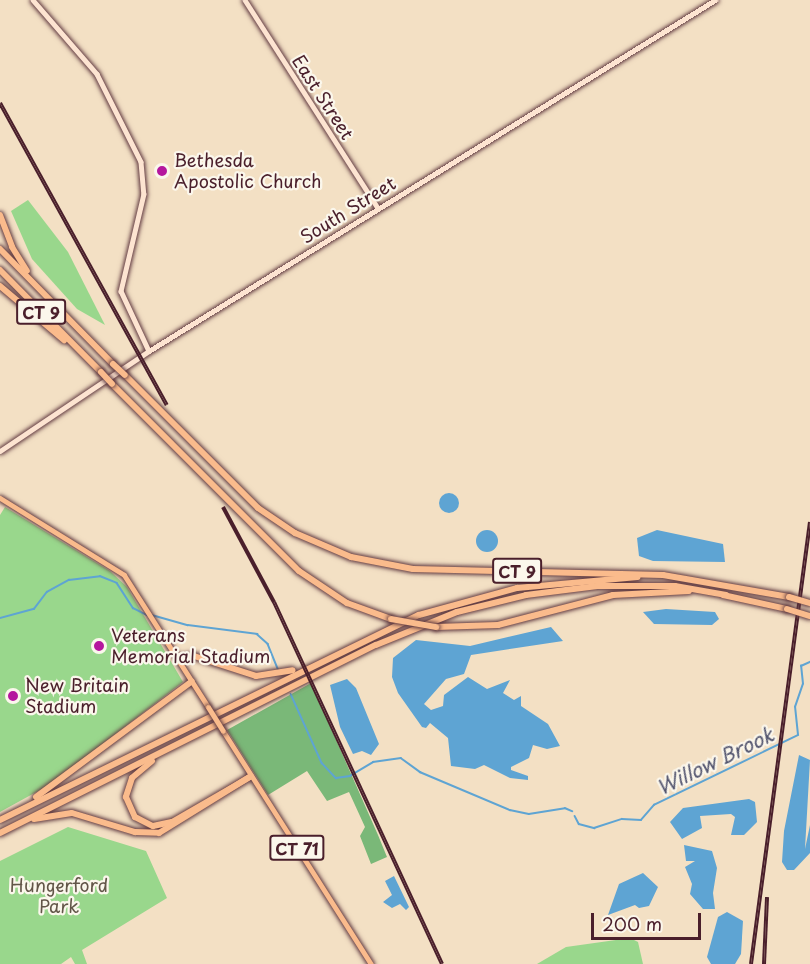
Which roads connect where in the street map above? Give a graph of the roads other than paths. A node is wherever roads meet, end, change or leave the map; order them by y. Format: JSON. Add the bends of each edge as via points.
{"nodes":[{"id":1,"x":33,"y":0,"type":"edge"},
{"id":2,"x":245,"y":0,"type":"edge"},
{"id":3,"x":715,"y":0,"type":"edge"},
{"id":4,"x":378,"y":207,"type":"junction"},
{"id":5,"x":0,"y":215,"type":"edge"},
{"id":6,"x":0,"y":249,"type":"edge"},
{"id":7,"x":0,"y":270,"type":"edge"},
{"id":8,"x":0,"y":286,"type":"edge"},
{"id":9,"x":40,"y":289,"type":"junction"},
{"id":10,"x":149,"y":351,"type":"junction"},
{"id":11,"x":82,"y":353,"type":"junction"},
{"id":12,"x":0,"y":451,"type":"edge"},
{"id":13,"x":0,"y":498,"type":"edge"},
{"id":14,"x":670,"y":575,"type":"junction"},
{"id":15,"x":726,"y":595,"type":"junction"},
{"id":16,"x":810,"y":603,"type":"edge"},
{"id":17,"x":810,"y":616,"type":"edge"},
{"id":18,"x":178,"y":658,"type":"junction"},
{"id":19,"x":314,"y":664,"type":"junction"},
{"id":20,"x":192,"y":681,"type":"junction"},
{"id":21,"x":167,"y":750,"type":"junction"},
{"id":22,"x":251,"y":776,"type":"junction"},
{"id":23,"x":16,"y":812,"type":"junction"},
{"id":24,"x":0,"y":820,"type":"edge"},
{"id":25,"x":25,"y":820,"type":"junction"},
{"id":26,"x":0,"y":833,"type":"edge"},
{"id":27,"x":371,"y":964,"type":"edge"}],
"edges":[{"from":1,"to":10,"type":"main road","via":[[97,74],[140,159],[144,194],[121,291]]},
{"from":2,"to":4,"type":"main road","name":"East Street"},
{"from":3,"to":4,"type":"main road","name":"South Street"},
{"from":4,"to":10,"type":"main road","name":"South Street"},
{"from":5,"to":9,"type":"highway","via":[[15,253]]},
{"from":6,"to":9,"type":"highway","number":"CT 9"},
{"from":7,"to":11,"type":"highway","number":"CT 9"},
{"from":8,"to":11,"type":"highway"},
{"from":9,"to":14,"type":"highway","number":"CT 9","bridge":true,"via":[[246,498],[288,529],[365,561],[422,570]]},
{"from":10,"to":12,"type":"main road","name":"South Street"},
{"from":11,"to":15,"type":"highway","number":"CT 9","bridge":true,"via":[[290,563],[351,605],[391,619],[436,627],[498,625],[594,598],[630,593]]},
{"from":13,"to":18,"type":"main road","number":"CT 71","via":[[112,565],[129,581]]},
{"from":14,"to":16,"type":"highway","number":"CT 9","bridge":true},
{"from":14,"to":19,"type":"highway","via":[[569,580],[488,594],[405,621]]},
{"from":15,"to":17,"type":"highway","number":"CT 9","bridge":true},
{"from":15,"to":21,"type":"highway","via":[[683,587],[619,585],[548,591],[486,604],[381,643]]},
{"from":18,"to":19,"type":"highway","via":[[194,656],[261,677]]},
{"from":18,"to":20,"type":"main road","number":"CT 71"},
{"from":19,"to":23,"type":"highway"},
{"from":20,"to":22,"type":"main road","number":"CT 71","bridge":true},
{"from":20,"to":23,"type":"highway"},
{"from":21,"to":22,"type":"highway","via":[[136,774],[127,788],[129,809],[146,824],[170,823]]},
{"from":21,"to":25,"type":"highway"},
{"from":22,"to":25,"type":"highway","via":[[159,833],[135,832],[72,813]]},
{"from":22,"to":27,"type":"main road","number":"CT 71"},
{"from":23,"to":24,"type":"highway"},
{"from":25,"to":26,"type":"highway"}]}
